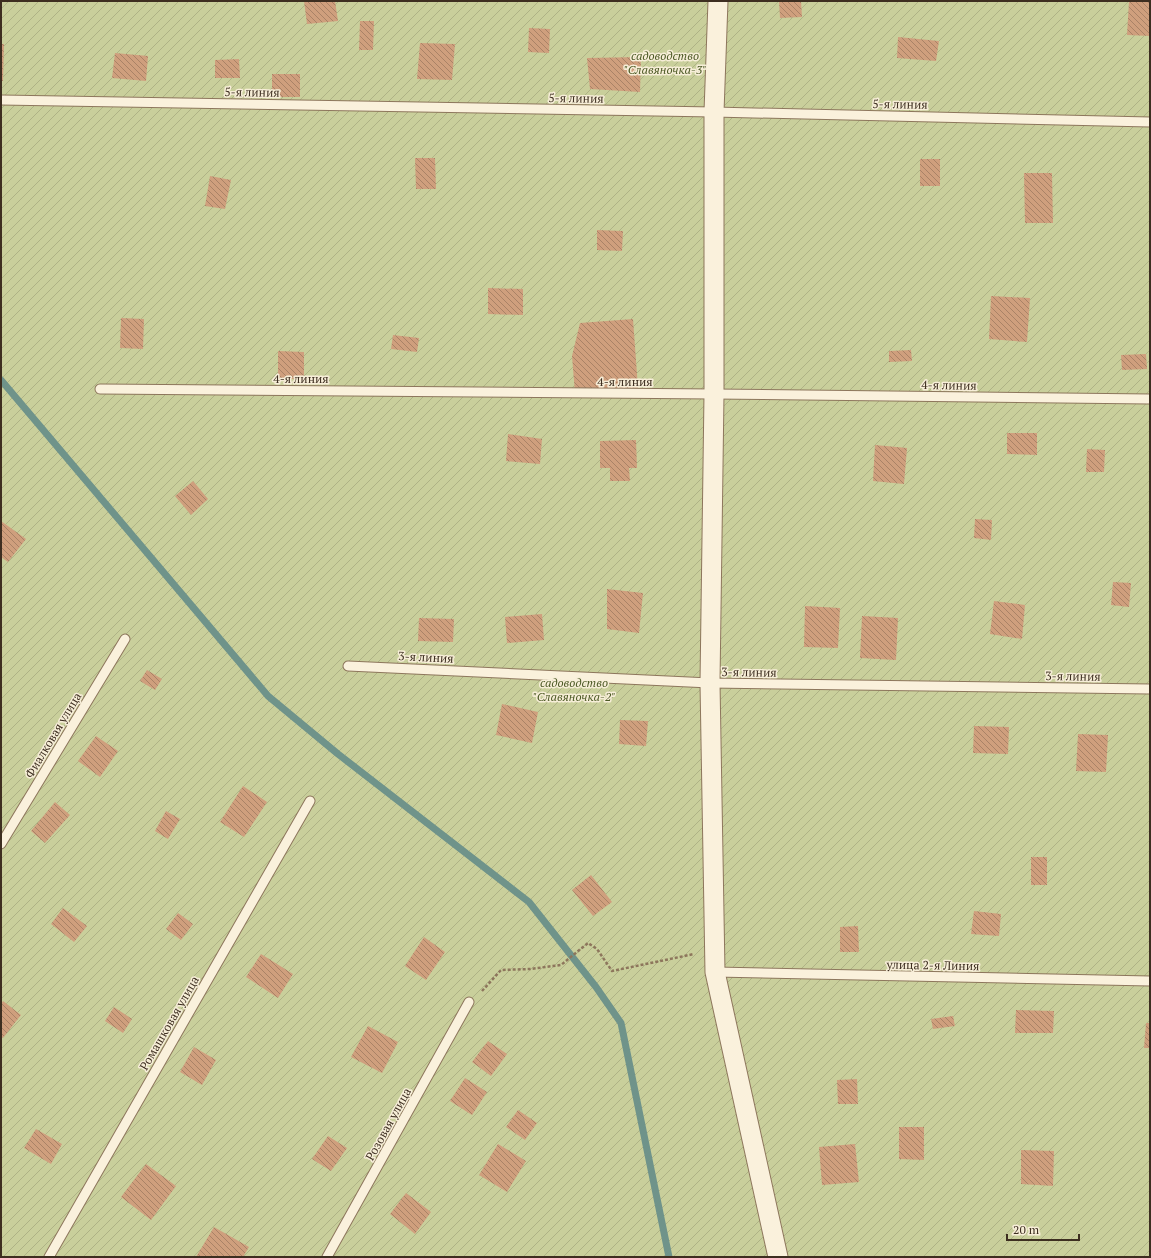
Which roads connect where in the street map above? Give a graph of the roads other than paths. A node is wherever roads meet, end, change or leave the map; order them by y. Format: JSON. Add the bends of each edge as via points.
{"nodes":[{"id":1,"x":718,"y":1,"type":"edge"},
{"id":2,"x":1,"y":100,"type":"edge"},
{"id":3,"x":714,"y":112,"type":"junction"},
{"id":4,"x":1150,"y":122,"type":"edge"},
{"id":5,"x":100,"y":389,"type":"dead end"},
{"id":6,"x":714,"y":394,"type":"junction"},
{"id":7,"x":1150,"y":399,"type":"edge"},
{"id":8,"x":125,"y":639,"type":"dead end"},
{"id":9,"x":348,"y":666,"type":"dead end"},
{"id":10,"x":710,"y":683,"type":"junction"},
{"id":11,"x":1150,"y":689,"type":"edge"},
{"id":12,"x":310,"y":801,"type":"dead end"},
{"id":13,"x":1,"y":844,"type":"edge"},
{"id":14,"x":715,"y":972,"type":"junction"},
{"id":15,"x":1150,"y":982,"type":"edge"},
{"id":16,"x":469,"y":1002,"type":"road end"},
{"id":17,"x":49,"y":1257,"type":"edge"},
{"id":18,"x":327,"y":1257,"type":"edge"},
{"id":19,"x":778,"y":1257,"type":"edge"}],
"edges":[{"from":1,"to":3,"type":"street"},
{"from":2,"to":3,"type":"lane","name":"5-я линия"},
{"from":3,"to":4,"type":"lane","name":"5-я линия"},
{"from":3,"to":6,"type":"street"},
{"from":5,"to":6,"type":"lane","name":"4-я линия"},
{"from":6,"to":7,"type":"lane","name":"4-я линия"},
{"from":6,"to":10,"type":"street"},
{"from":8,"to":13,"type":"lane","name":"Фиалковая улица"},
{"from":9,"to":10,"type":"lane","name":"3-я линия"},
{"from":10,"to":11,"type":"lane","name":"3-я линия"},
{"from":10,"to":14,"type":"street"},
{"from":12,"to":17,"type":"lane","name":"Ромашковая улица"},
{"from":14,"to":15,"type":"lane","name":"улица 2-я Линия"},
{"from":14,"to":19,"type":"street"},
{"from":16,"to":18,"type":"lane","name":"Розовая улица"}]}
